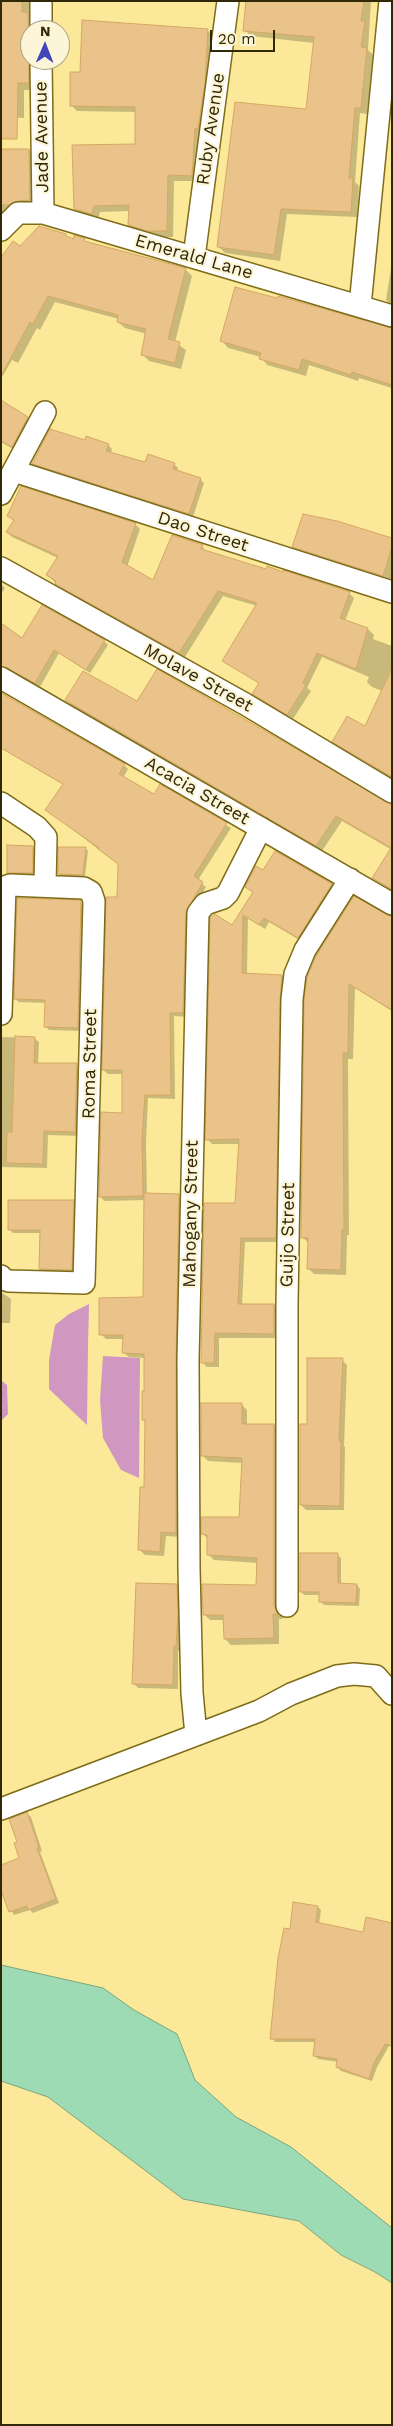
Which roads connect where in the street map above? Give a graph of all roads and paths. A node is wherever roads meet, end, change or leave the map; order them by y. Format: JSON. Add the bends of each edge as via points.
{"nodes":[{"id":1,"x":41,"y":1,"type":"edge"},
{"id":2,"x":228,"y":1,"type":"edge"},
{"id":3,"x":390,"y":1,"type":"edge"},
{"id":4,"x":41,"y":20,"type":"edge"},
{"id":5,"x":42,"y":70,"type":"edge"},
{"id":6,"x":44,"y":213,"type":"junction"},
{"id":7,"x":1,"y":230,"type":"edge"},
{"id":8,"x":194,"y":257,"type":"junction"},
{"id":9,"x":360,"y":306,"type":"junction"},
{"id":10,"x":392,"y":316,"type":"edge"},
{"id":11,"x":45,"y":412,"type":"dead end"},
{"id":12,"x":14,"y":471,"type":"junction"},
{"id":13,"x":1,"y":494,"type":"edge"},
{"id":14,"x":1,"y":568,"type":"edge"},
{"id":15,"x":392,"y":592,"type":"edge"},
{"id":16,"x":1,"y":678,"type":"edge"},
{"id":17,"x":392,"y":792,"type":"edge"},
{"id":18,"x":1,"y":803,"type":"edge"},
{"id":19,"x":262,"y":828,"type":"junction"},
{"id":20,"x":350,"y":879,"type":"junction"},
{"id":21,"x":46,"y":886,"type":"junction"},
{"id":22,"x":392,"y":904,"type":"edge"},
{"id":23,"x":1,"y":1014,"type":"edge"},
{"id":24,"x":1,"y":1276,"type":"edge"},
{"id":25,"x":287,"y":1606,"type":"dead end"},
{"id":26,"x":392,"y":1694,"type":"edge"},
{"id":27,"x":196,"y":1735,"type":"junction"},
{"id":28,"x":1,"y":1809,"type":"edge"}],
"edges":[{"from":1,"to":4,"type":"street"},
{"from":2,"to":8,"type":"street","name":"Ruby Avenue"},
{"from":3,"to":9,"type":"street"},
{"from":5,"to":6,"type":"street","name":"Jade Avenue"},
{"from":6,"to":7,"type":"street","name":"Emerald Lane","via":[[18,213]]},
{"from":6,"to":8,"type":"street","name":"Emerald Lane"},
{"from":8,"to":9,"type":"street","name":"Emerald Lane"},
{"from":9,"to":10,"type":"street","name":"Emerald Lane"},
{"from":11,"to":12,"type":"street"},
{"from":12,"to":13,"type":"street"},
{"from":12,"to":15,"type":"street","name":"Dao Street"},
{"from":14,"to":17,"type":"street","name":"Molave Street","via":[[245,704]]},
{"from":16,"to":19,"type":"street","name":"Acacia Street"},
{"from":18,"to":21,"type":"street","via":[[37,827],[46,837]]},
{"from":19,"to":20,"type":"street","name":"Acacia Street"},
{"from":19,"to":27,"type":"street","name":"Mahogany Street","via":[[228,893],[205,904],[198,913],[188,1360],[189,1568]]},
{"from":20,"to":22,"type":"street","name":"Acacia Street"},
{"from":20,"to":25,"type":"street","name":"Guijo Street","via":[[305,950],[295,974],[292,998]]},
{"from":21,"to":23,"type":"street","name":"Roma Street","via":[[10,884],[5,887]]},
{"from":21,"to":24,"type":"street","name":"Roma Street","via":[[84,888],[91,892],[94,901],[84,1283],[9,1281]]},
{"from":26,"to":27,"type":"street","via":[[376,1676],[337,1676],[291,1694],[260,1711]]},
{"from":27,"to":28,"type":"street"}]}
